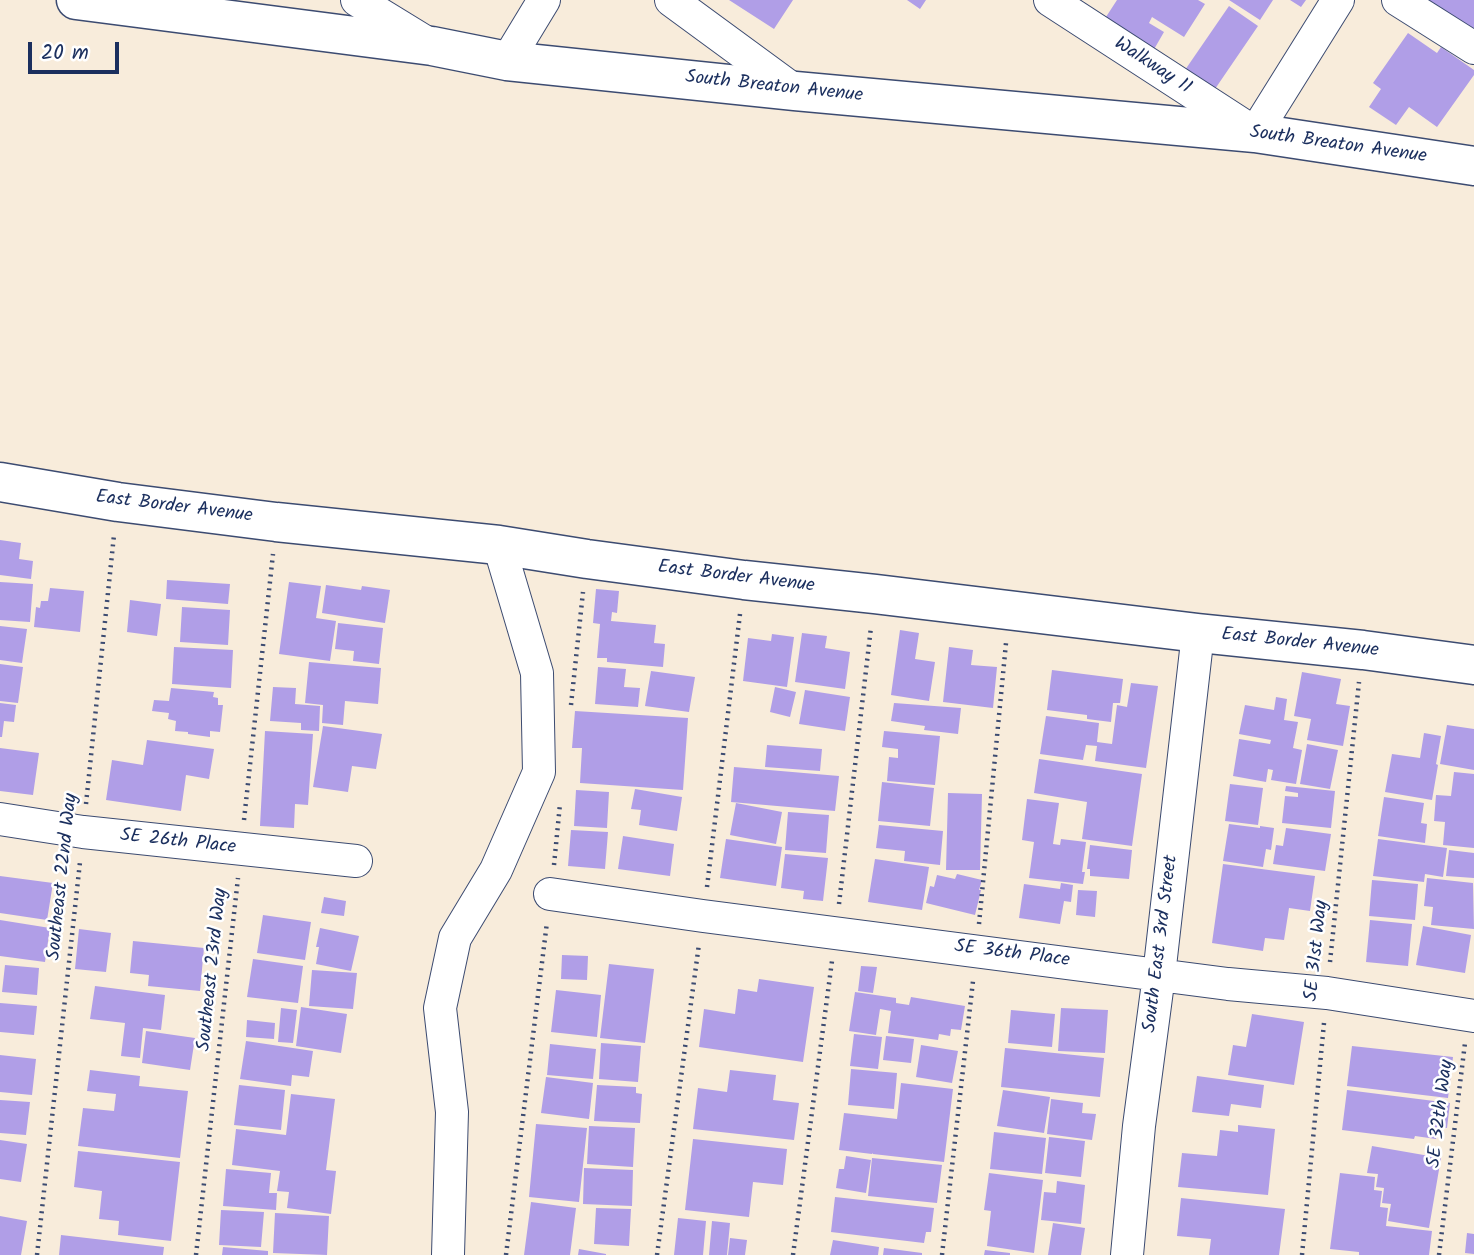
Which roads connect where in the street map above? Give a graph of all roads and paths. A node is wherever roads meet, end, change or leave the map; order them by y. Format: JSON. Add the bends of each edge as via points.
{"nodes":[{"id":1,"x":76,"y":0,"type":"edge"},
{"id":2,"x":357,"y":0,"type":"edge"},
{"id":3,"x":544,"y":0,"type":"edge"},
{"id":4,"x":671,"y":0,"type":"edge"},
{"id":5,"x":1050,"y":0,"type":"edge"},
{"id":6,"x":1338,"y":0,"type":"edge"},
{"id":7,"x":1398,"y":0,"type":"edge"},
{"id":8,"x":432,"y":46,"type":"junction"},
{"id":9,"x":1474,"y":48,"type":"edge"},
{"id":10,"x":506,"y":61,"type":"junction"},
{"id":11,"x":795,"y":91,"type":"junction"},
{"id":12,"x":1255,"y":134,"type":"junction"},
{"id":13,"x":1474,"y":166,"type":"edge"},
{"id":14,"x":0,"y":482,"type":"edge"},
{"id":15,"x":118,"y":502,"type":"junction"},
{"id":16,"x":276,"y":522,"type":"junction"},
{"id":17,"x":499,"y":545,"type":"junction"},
{"id":18,"x":1198,"y":633,"type":"junction"},
{"id":19,"x":1363,"y":650,"type":"junction"},
{"id":20,"x":1474,"y":665,"type":"edge"},
{"id":21,"x":0,"y":818,"type":"edge"},
{"id":22,"x":83,"y":832,"type":"junction"},
{"id":23,"x":241,"y":849,"type":"junction"},
{"id":24,"x":356,"y":861,"type":"dead end"},
{"id":25,"x":550,"y":894,"type":"dead end"},
{"id":26,"x":1159,"y":975,"type":"junction"},
{"id":27,"x":1327,"y":993,"type":"junction"},
{"id":28,"x":1471,"y":1015,"type":"edge"},
{"id":29,"x":37,"y":1255,"type":"edge"},
{"id":30,"x":196,"y":1255,"type":"edge"},
{"id":31,"x":448,"y":1255,"type":"edge"},
{"id":32,"x":1127,"y":1255,"type":"edge"},
{"id":33,"x":1302,"y":1255,"type":"edge"},
{"id":34,"x":1439,"y":1255,"type":"edge"}],
"edges":[{"from":1,"to":8,"type":"street","name":"South Breaton Avenue"},
{"from":2,"to":8,"type":"street"},
{"from":3,"to":10,"type":"street"},
{"from":4,"to":11,"type":"street"},
{"from":5,"to":12,"type":"street","name":"Walkway 11"},
{"from":6,"to":12,"type":"street"},
{"from":7,"to":9,"type":"street"},
{"from":8,"to":10,"type":"street","name":"South Breaton Avenue"},
{"from":10,"to":11,"type":"street","name":"South Breaton Avenue"},
{"from":11,"to":12,"type":"street","name":"South Breaton Avenue"},
{"from":12,"to":13,"type":"street","name":"South Breaton Avenue"},
{"from":14,"to":15,"type":"street","name":"East Border Avenue"},
{"from":15,"to":16,"type":"street","name":"East Border Avenue"},
{"from":15,"to":22,"type":"path","name":"Southeast 22nd Way"},
{"from":16,"to":17,"type":"street","name":"East Border Avenue"},
{"from":16,"to":23,"type":"path","name":"Southeast 23rd Way"},
{"from":17,"to":18,"type":"street","name":"East Border Avenue","via":[[744,580]]},
{"from":17,"to":31,"type":"street","via":[[537,673],[539,772],[496,870],[455,938],[440,1008],[452,1112]]},
{"from":18,"to":19,"type":"street","name":"East Border Avenue"},
{"from":18,"to":26,"type":"street","name":"South East 3rd Street"},
{"from":19,"to":20,"type":"street","name":"East Border Avenue"},
{"from":19,"to":27,"type":"path","name":"SE 31st Way"},
{"from":21,"to":22,"type":"street","name":"SE 26th Place"},
{"from":22,"to":23,"type":"street","name":"SE 26th Place"},
{"from":22,"to":29,"type":"path","name":"Southeast 22nd Way"},
{"from":23,"to":24,"type":"street","name":"SE 26th Place"},
{"from":23,"to":30,"type":"path","name":"Southeast 23rd Way"},
{"from":25,"to":26,"type":"street","name":"SE 36th Place"},
{"from":26,"to":27,"type":"street","name":"SE 36th Place"},
{"from":26,"to":32,"type":"street","name":"South East 3rd Street"},
{"from":27,"to":28,"type":"street","name":"SE 36th Place"},
{"from":27,"to":33,"type":"path","name":"SE 31st Way"},
{"from":28,"to":34,"type":"path","name":"SE 32th Way"}]}
